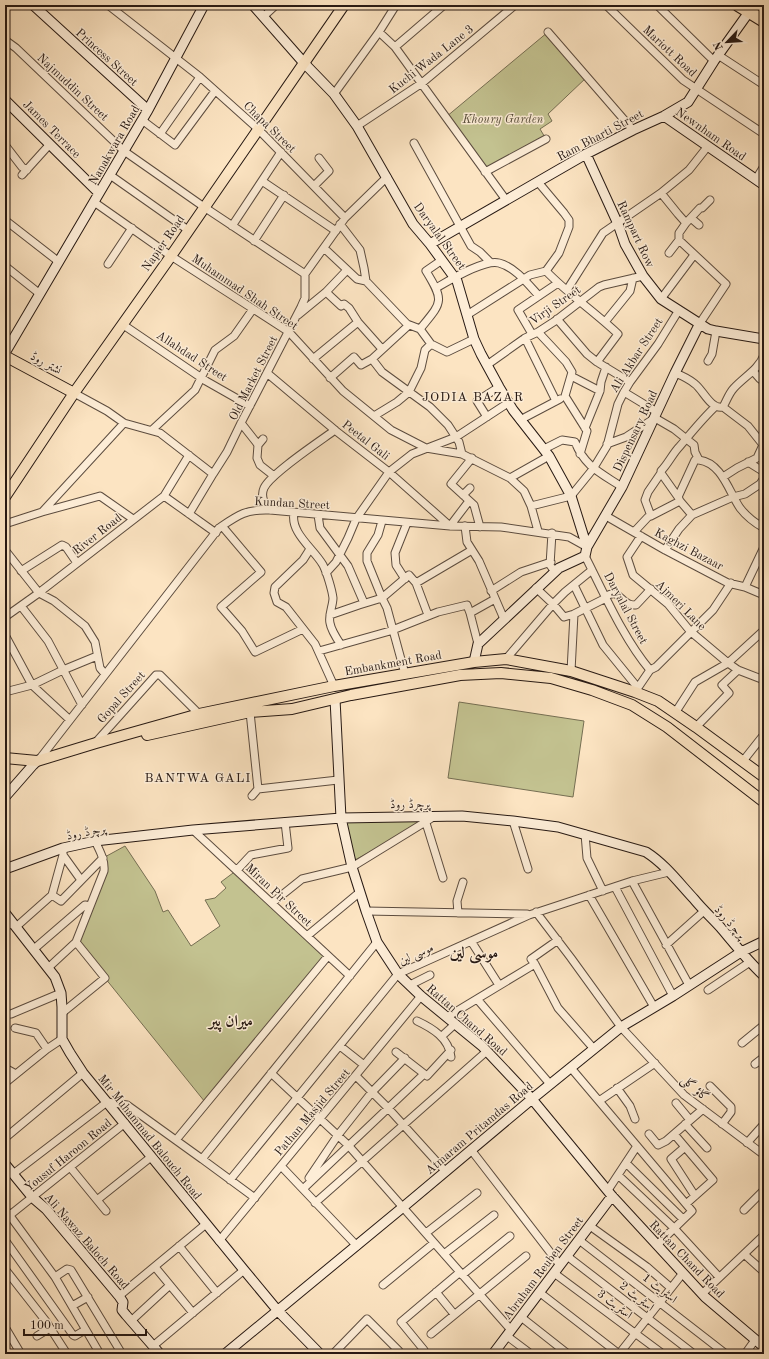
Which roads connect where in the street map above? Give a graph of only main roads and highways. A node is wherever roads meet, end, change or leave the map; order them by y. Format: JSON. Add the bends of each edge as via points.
{"nodes":[{"id":1,"x":344,"y":5,"type":"edge"},
{"id":2,"x":738,"y":5,"type":"edge"},
{"id":3,"x":764,"y":21,"type":"edge"},
{"id":4,"x":5,"y":354,"type":"edge"},
{"id":5,"x":74,"y":393,"type":"junction"},
{"id":6,"x":5,"y":497,"type":"edge"},
{"id":7,"x":5,"y":758,"type":"edge"},
{"id":8,"x":35,"y":763,"type":"junction"},
{"id":9,"x":764,"y":777,"type":"edge"},
{"id":10,"x":764,"y":802,"type":"edge"}],
"edges":[{"from":1,"to":5,"type":"main road","name":"Napier Road"},
{"from":2,"to":3,"type":"highway"},
{"from":4,"to":5,"type":"main road","name":"نشتر روڈ"},
{"from":5,"to":6,"type":"main road","name":"Napier Road"},
{"from":7,"to":8,"type":"main road","name":"Embankment Road"},
{"from":8,"to":9,"type":"main road","name":"Embankment Road","via":[[199,714],[334,686],[506,659],[571,671],[636,690],[658,701]]},
{"from":8,"to":10,"type":"main road","name":"Embankment Road","via":[[250,712],[292,709],[460,674],[501,673],[551,678],[632,705],[667,727]]}]}
